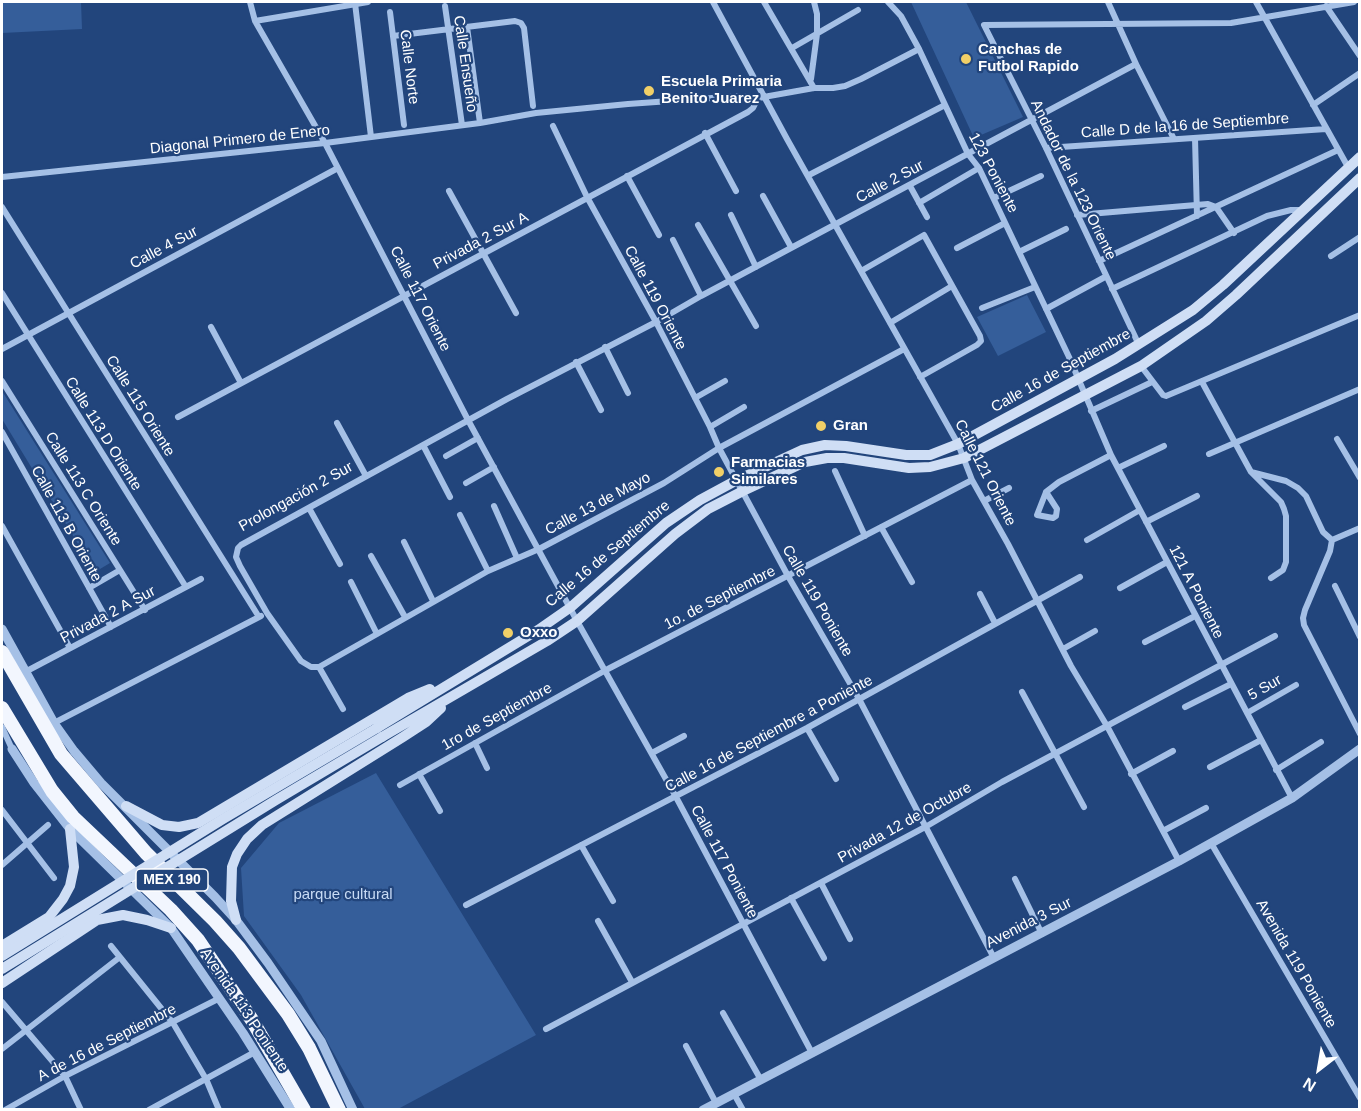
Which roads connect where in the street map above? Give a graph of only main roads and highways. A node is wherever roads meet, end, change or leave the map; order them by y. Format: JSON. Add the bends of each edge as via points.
{"nodes":[{"id":1,"x":1359,"y":157,"type":"edge"},
{"id":2,"x":1359,"y":178,"type":"edge"},
{"id":3,"x":2,"y":652,"type":"edge"},
{"id":4,"x":455,"y":679,"type":"junction"},
{"id":5,"x":457,"y":693,"type":"junction"},
{"id":6,"x":2,"y":708,"type":"edge"},
{"id":7,"x":380,"y":733,"type":"junction"},
{"id":8,"x":126,"y":806,"type":"road end"},
{"id":9,"x":70,"y":829,"type":"road end"},
{"id":10,"x":236,"y":920,"type":"road end"},
{"id":11,"x":171,"y":928,"type":"road end"},
{"id":12,"x":2,"y":945,"type":"edge"},
{"id":13,"x":2,"y":956,"type":"edge"},
{"id":14,"x":2,"y":969,"type":"edge"},
{"id":15,"x":2,"y":982,"type":"edge"},
{"id":16,"x":304,"y":1110,"type":"edge"},
{"id":17,"x":339,"y":1110,"type":"edge"}],
"edges":[{"from":1,"to":4,"type":"main road","name":"Calle 16 de Septiembre","via":[[1223,285],[1193,310],[1138,345],[958,444],[930,455],[825,445],[802,450],[737,480],[666,523],[571,608]]},
{"from":2,"to":5,"type":"main road","name":"Calle 16 de Septiembre","via":[[1221,308],[1141,366],[964,458],[909,468],[827,458],[805,462],[743,491],[708,509],[675,534],[577,621]]},
{"from":3,"to":17,"type":"highway","number":"MEX 190","via":[[49,726],[61,754],[146,853],[239,948],[288,1014]]},
{"from":4,"to":7,"type":"main road","name":"Calle 16 de Septiembre"},
{"from":4,"to":8,"type":"main road","via":[[408,698],[198,823],[162,825]]},
{"from":5,"to":7,"type":"main road","name":"Calle 16 de Septiembre"},
{"from":5,"to":10,"type":"main road","via":[[426,722],[262,825],[247,839],[232,867],[231,901]]},
{"from":6,"to":16,"type":"highway","number":"MEX 190","via":[[18,747],[74,818],[198,940],[252,1020]]},
{"from":7,"to":13,"type":"main road","name":"Calle 16 de Septiembre","bridge":true,"via":[[270,790]]},
{"from":7,"to":14,"type":"main road","name":"Calle 16 de Septiembre","bridge":true},
{"from":9,"to":12,"type":"main road","via":[[74,867],[63,899],[48,916]]},
{"from":11,"to":15,"type":"main road","via":[[134,916],[97,920]]}]}
